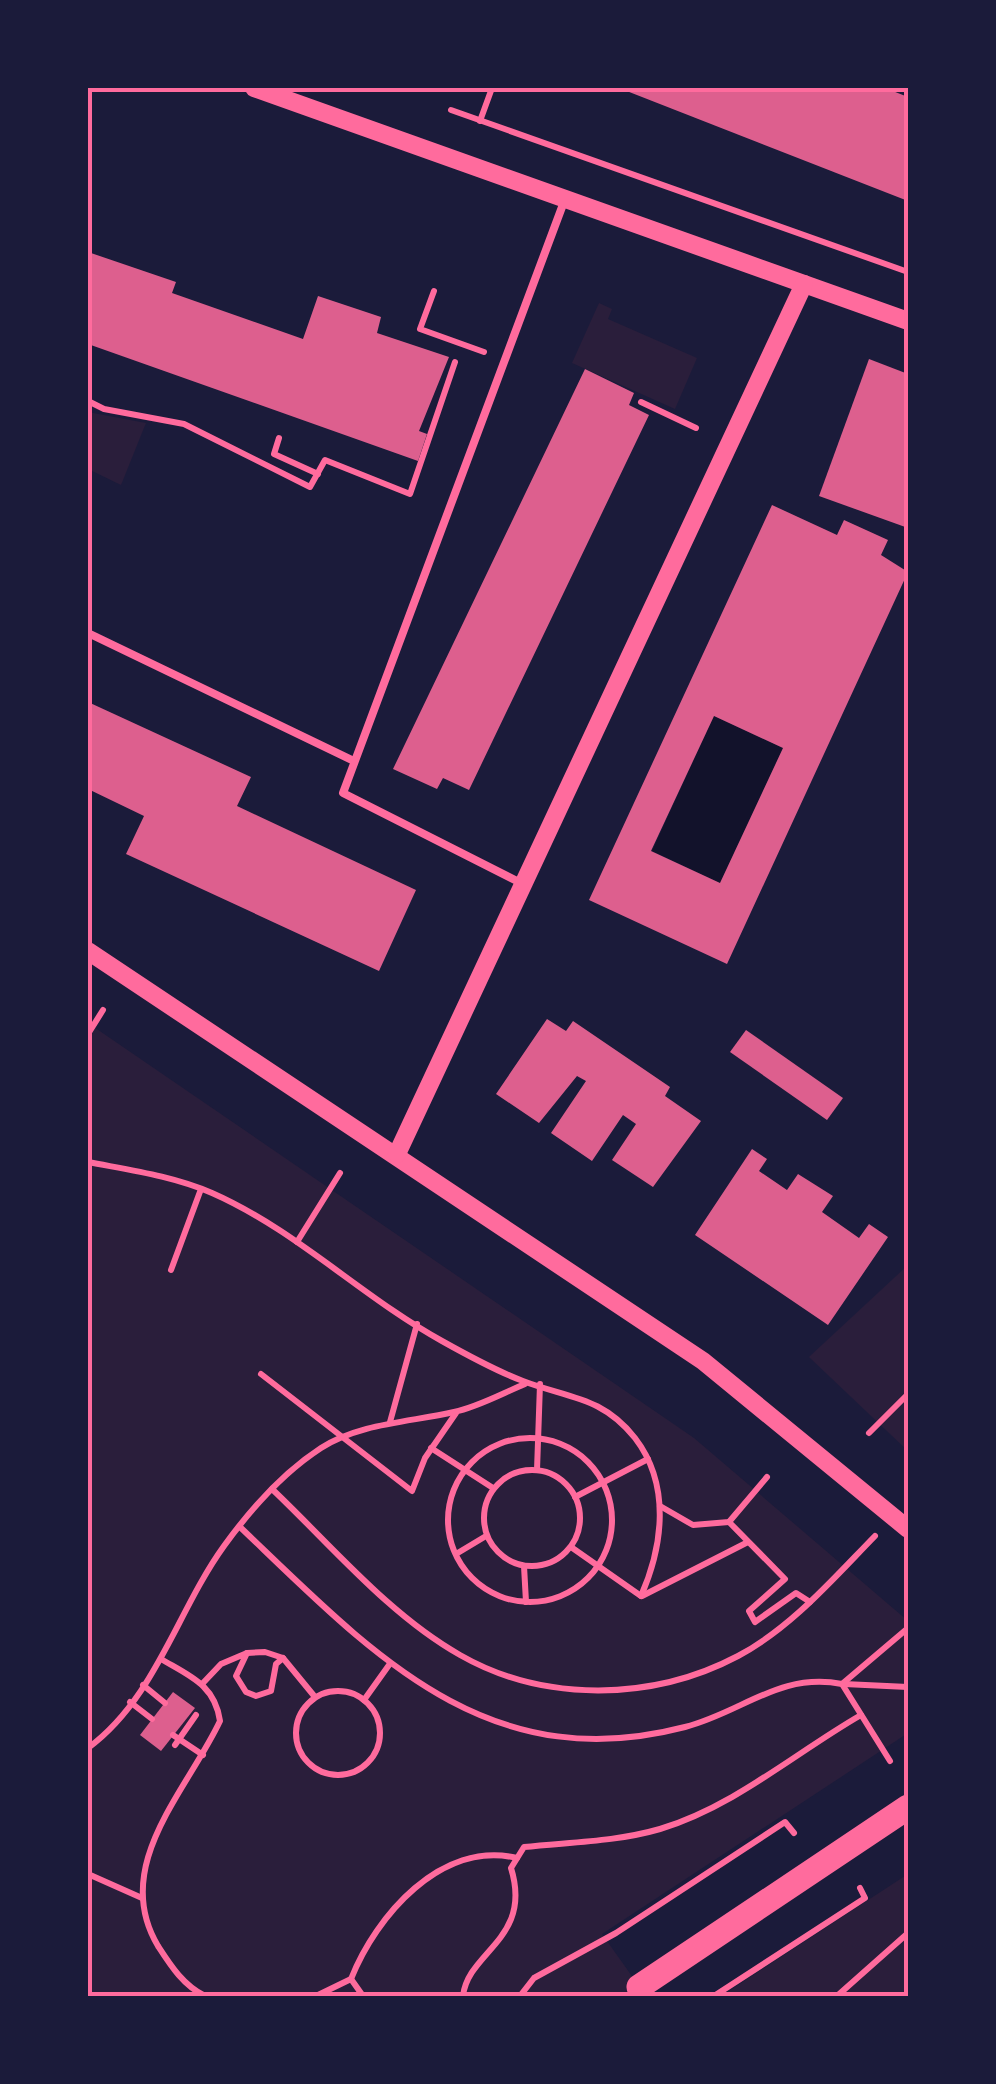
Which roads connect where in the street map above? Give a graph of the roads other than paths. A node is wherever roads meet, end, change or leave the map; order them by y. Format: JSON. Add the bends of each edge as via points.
{"nodes":[{"id":1,"x":254,"y":88,"type":"edge"},
{"id":2,"x":564,"y":199,"type":"junction"},
{"id":3,"x":804,"y":284,"type":"junction"},
{"id":4,"x":908,"y":321,"type":"edge"},
{"id":5,"x":88,"y":633,"type":"edge"},
{"id":6,"x":354,"y":762,"type":"junction"},
{"id":7,"x":522,"y":884,"type":"junction"},
{"id":8,"x":88,"y":951,"type":"edge"},
{"id":9,"x":396,"y":1154,"type":"junction"},
{"id":10,"x":908,"y":1529,"type":"edge"},
{"id":11,"x":908,"y":1807,"type":"edge"},
{"id":12,"x":639,"y":1987,"type":"dead end"}],
"edges":[{"from":1,"to":2,"type":"street"},
{"from":2,"to":3,"type":"street"},
{"from":2,"to":6,"type":"lane"},
{"from":3,"to":4,"type":"street"},
{"from":3,"to":7,"type":"street"},
{"from":5,"to":6,"type":"lane"},
{"from":6,"to":7,"type":"lane","via":[[344,793]]},
{"from":7,"to":9,"type":"street"},
{"from":8,"to":9,"type":"street"},
{"from":9,"to":10,"type":"street","via":[[703,1361]]},
{"from":11,"to":12,"type":"main road"}]}
